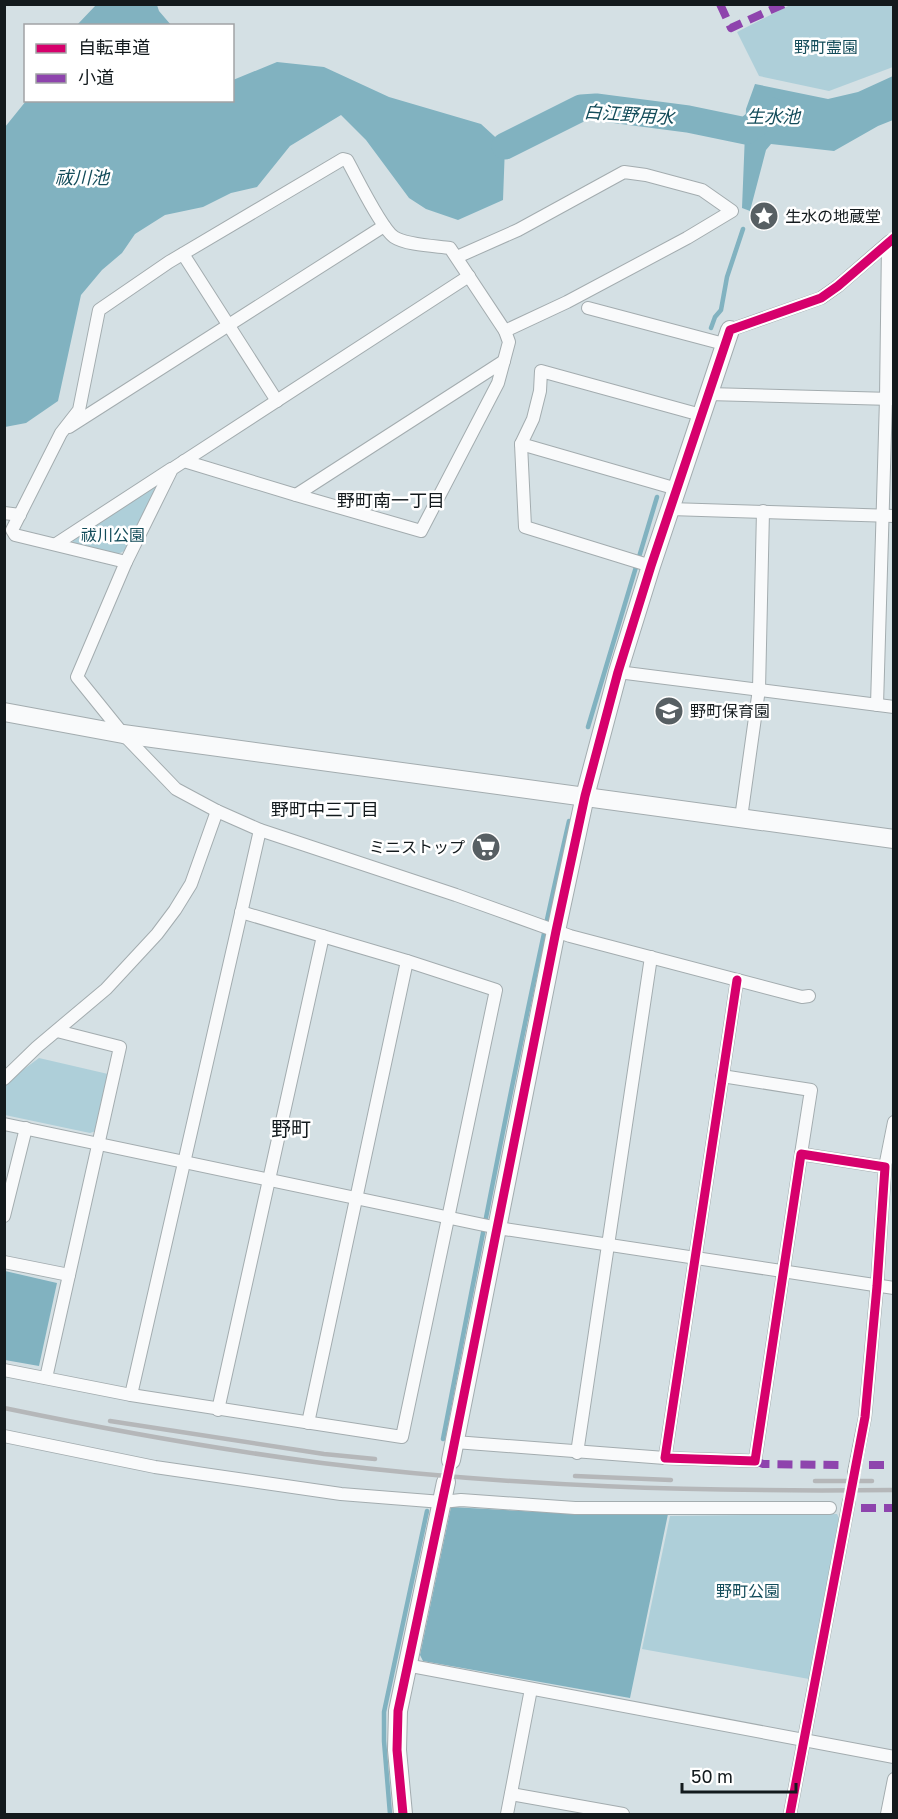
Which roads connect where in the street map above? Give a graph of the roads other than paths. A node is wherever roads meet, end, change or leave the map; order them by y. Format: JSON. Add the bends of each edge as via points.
{"nodes":[{"id":1,"x":384,"y":226,"type":"junction"},
{"id":2,"x":891,"y":240,"type":"edge"},
{"id":3,"x":183,"y":254,"type":"junction"},
{"id":4,"x":457,"y":257,"type":"junction"},
{"id":5,"x":469,"y":276,"type":"junction"},
{"id":6,"x":588,"y":308,"type":"dead end"},
{"id":7,"x":228,"y":326,"type":"junction"},
{"id":8,"x":505,"y":331,"type":"junction"},
{"id":9,"x":727,"y":337,"type":"junction"},
{"id":10,"x":504,"y":361,"type":"junction"},
{"id":11,"x":708,"y":394,"type":"junction"},
{"id":12,"x":890,"y":399,"type":"edge"},
{"id":13,"x":277,"y":401,"type":"junction"},
{"id":14,"x":701,"y":415,"type":"junction"},
{"id":15,"x":61,"y":433,"type":"junction"},
{"id":16,"x":521,"y":444,"type":"junction"},
{"id":17,"x":184,"y":461,"type":"junction"},
{"id":18,"x":172,"y":469,"type":"junction"},
{"id":19,"x":677,"y":489,"type":"junction"},
{"id":20,"x":296,"y":495,"type":"junction"},
{"id":21,"x":670,"y":509,"type":"junction"},
{"id":22,"x":764,"y":511,"type":"junction"},
{"id":23,"x":4,"y":513,"type":"edge"},
{"id":24,"x":20,"y":515,"type":"junction"},
{"id":25,"x":887,"y":516,"type":"edge"},
{"id":26,"x":56,"y":544,"type":"junction"},
{"id":27,"x":126,"y":562,"type":"junction"},
{"id":28,"x":649,"y":565,"type":"junction"},
{"id":29,"x":618,"y":672,"type":"junction"},
{"id":30,"x":759,"y":689,"type":"junction"},
{"id":31,"x":877,"y":705,"type":"junction"},
{"id":32,"x":894,"y":707,"type":"edge"},
{"id":33,"x":4,"y":712,"type":"edge"},
{"id":34,"x":123,"y":734,"type":"junction"},
{"id":35,"x":585,"y":796,"type":"junction"},
{"id":36,"x":217,"y":811,"type":"junction"},
{"id":37,"x":741,"y":818,"type":"junction"},
{"id":38,"x":260,"y":830,"type":"junction"},
{"id":39,"x":894,"y":839,"type":"edge"},
{"id":40,"x":241,"y":912,"type":"junction"},
{"id":41,"x":554,"y":930,"type":"junction"},
{"id":42,"x":323,"y":936,"type":"junction"},
{"id":43,"x":651,"y":957,"type":"junction"},
{"id":44,"x":407,"y":961,"type":"junction"},
{"id":45,"x":737,"y":980,"type":"junction"},
{"id":46,"x":809,"y":996,"type":"dead end"},
{"id":47,"x":57,"y":1031,"type":"junction"},
{"id":48,"x":722,"y":1076,"type":"junction"},
{"id":49,"x":4,"y":1079,"type":"edge"},
{"id":50,"x":894,"y":1122,"type":"edge"},
{"id":51,"x":4,"y":1124,"type":"edge"},
{"id":52,"x":26,"y":1128,"type":"junction"},
{"id":53,"x":98,"y":1143,"type":"junction"},
{"id":54,"x":801,"y":1154,"type":"junction"},
{"id":55,"x":183,"y":1162,"type":"junction"},
{"id":56,"x":885,"y":1167,"type":"junction"},
{"id":57,"x":269,"y":1180,"type":"junction"},
{"id":58,"x":355,"y":1198,"type":"junction"},
{"id":59,"x":4,"y":1216,"type":"edge"},
{"id":60,"x":448,"y":1218,"type":"junction"},
{"id":61,"x":489,"y":1226,"type":"junction"},
{"id":62,"x":607,"y":1245,"type":"junction"},
{"id":63,"x":695,"y":1259,"type":"junction"},
{"id":64,"x":4,"y":1262,"type":"edge"},
{"id":65,"x":783,"y":1272,"type":"junction"},
{"id":66,"x":69,"y":1275,"type":"junction"},
{"id":67,"x":876,"y":1286,"type":"junction"},
{"id":68,"x":894,"y":1288,"type":"edge"},
{"id":69,"x":4,"y":1370,"type":"edge"},
{"id":70,"x":46,"y":1378,"type":"junction"},
{"id":71,"x":131,"y":1395,"type":"junction"},
{"id":72,"x":218,"y":1410,"type":"junction"},
{"id":73,"x":308,"y":1423,"type":"junction"},
{"id":74,"x":4,"y":1436,"type":"edge"},
{"id":75,"x":453,"y":1451,"type":"joint"},
{"id":76,"x":577,"y":1453,"type":"junction"},
{"id":77,"x":665,"y":1458,"type":"junction"},
{"id":78,"x":854,"y":1472,"type":"tunnel mouth"},
{"id":79,"x":446,"y":1482,"type":"dead end"},
{"id":80,"x":849,"y":1501,"type":"tunnel mouth"},
{"id":81,"x":442,"y":1502,"type":"junction"},
{"id":82,"x":830,"y":1508,"type":"dead end"},
{"id":83,"x":406,"y":1665,"type":"junction"},
{"id":84,"x":531,"y":1689,"type":"junction"},
{"id":85,"x":804,"y":1740,"type":"junction"},
{"id":86,"x":894,"y":1757,"type":"edge"},
{"id":87,"x":894,"y":1779,"type":"edge"},
{"id":88,"x":511,"y":1794,"type":"junction"},
{"id":89,"x":403,"y":1815,"type":"edge"},
{"id":90,"x":507,"y":1815,"type":"edge"},
{"id":91,"x":623,"y":1815,"type":"edge"},
{"id":92,"x":790,"y":1815,"type":"edge"},
{"id":93,"x":887,"y":1815,"type":"edge"}],
"edges":[{"from":1,"to":3,"type":"street","via":[[343,159]]},
{"from":1,"to":4,"type":"street","via":[[394,237],[450,249]]},
{"from":1,"to":7,"type":"street"},
{"from":2,"to":9,"type":"street","via":[[821,298]]},
{"from":2,"to":12,"type":"street"},
{"from":3,"to":7,"type":"street"},
{"from":3,"to":15,"type":"street","via":[[99,310],[79,410]]},
{"from":4,"to":5,"type":"street"},
{"from":4,"to":8,"type":"street","via":[[518,230],[624,172],[702,190],[732,211],[567,302]]},
{"from":5,"to":8,"type":"street"},
{"from":5,"to":13,"type":"street"},
{"from":6,"to":9,"type":"street"},
{"from":7,"to":13,"type":"street"},
{"from":7,"to":15,"type":"street"},
{"from":8,"to":10,"type":"street","via":[[508,342]]},
{"from":9,"to":11,"type":"street"},
{"from":10,"to":20,"type":"street"},
{"from":10,"to":20,"type":"street","via":[[498,383],[421,531]]},
{"from":11,"to":12,"type":"street"},
{"from":11,"to":14,"type":"street"},
{"from":12,"to":25,"type":"street"},
{"from":13,"to":17,"type":"street"},
{"from":14,"to":16,"type":"street","via":[[541,371],[533,419]]},
{"from":14,"to":19,"type":"street"},
{"from":15,"to":24,"type":"street"},
{"from":16,"to":19,"type":"street"},
{"from":16,"to":28,"type":"street","via":[[525,527]]},
{"from":17,"to":18,"type":"street"},
{"from":17,"to":20,"type":"street"},
{"from":18,"to":26,"type":"street"},
{"from":18,"to":27,"type":"street"},
{"from":19,"to":21,"type":"street"},
{"from":21,"to":22,"type":"street"},
{"from":21,"to":28,"type":"street"},
{"from":22,"to":25,"type":"street"},
{"from":22,"to":30,"type":"street"},
{"from":23,"to":24,"type":"street"},
{"from":24,"to":26,"type":"street","via":[[12,530],[15,535]]},
{"from":25,"to":31,"type":"street"},
{"from":26,"to":27,"type":"street"},
{"from":27,"to":34,"type":"street","via":[[77,677]]},
{"from":28,"to":29,"type":"street"},
{"from":29,"to":30,"type":"street"},
{"from":29,"to":35,"type":"street"},
{"from":30,"to":31,"type":"street"},
{"from":30,"to":37,"type":"street"},
{"from":31,"to":32,"type":"street"},
{"from":33,"to":34,"type":"street"},
{"from":34,"to":35,"type":"street"},
{"from":34,"to":36,"type":"street","via":[[176,789]]},
{"from":35,"to":37,"type":"street"},
{"from":35,"to":41,"type":"street"},
{"from":36,"to":38,"type":"street"},
{"from":36,"to":47,"type":"street","via":[[191,884],[175,910],[106,989]]},
{"from":37,"to":39,"type":"street"},
{"from":38,"to":40,"type":"street"},
{"from":38,"to":41,"type":"street"},
{"from":40,"to":42,"type":"street"},
{"from":40,"to":55,"type":"street"},
{"from":41,"to":43,"type":"street"},
{"from":41,"to":61,"type":"street"},
{"from":42,"to":44,"type":"street"},
{"from":42,"to":57,"type":"street"},
{"from":43,"to":45,"type":"street"},
{"from":43,"to":62,"type":"street"},
{"from":44,"to":58,"type":"street"},
{"from":44,"to":60,"type":"street","via":[[496,990]]},
{"from":45,"to":46,"type":"street"},
{"from":45,"to":48,"type":"street"},
{"from":47,"to":49,"type":"street"},
{"from":47,"to":53,"type":"street","via":[[120,1047]]},
{"from":48,"to":54,"type":"street","via":[[811,1090]]},
{"from":48,"to":63,"type":"street"},
{"from":50,"to":56,"type":"street"},
{"from":51,"to":52,"type":"street"},
{"from":52,"to":53,"type":"street"},
{"from":52,"to":59,"type":"street"},
{"from":53,"to":55,"type":"street"},
{"from":53,"to":66,"type":"street"},
{"from":54,"to":56,"type":"street"},
{"from":54,"to":65,"type":"street"},
{"from":55,"to":57,"type":"street"},
{"from":55,"to":71,"type":"street"},
{"from":56,"to":67,"type":"street"},
{"from":57,"to":58,"type":"street"},
{"from":57,"to":72,"type":"street"},
{"from":58,"to":60,"type":"street"},
{"from":58,"to":73,"type":"street"},
{"from":60,"to":61,"type":"street"},
{"from":60,"to":73,"type":"street","via":[[402,1437]]},
{"from":61,"to":62,"type":"street"},
{"from":61,"to":75,"type":"street"},
{"from":62,"to":63,"type":"street"},
{"from":62,"to":76,"type":"street"},
{"from":63,"to":65,"type":"street"},
{"from":63,"to":77,"type":"street"},
{"from":64,"to":66,"type":"street"},
{"from":65,"to":67,"type":"street"},
{"from":65,"to":77,"type":"street","via":[[755,1461]]},
{"from":66,"to":70,"type":"street"},
{"from":67,"to":68,"type":"street"},
{"from":67,"to":78,"type":"street","via":[[865,1417]]},
{"from":69,"to":70,"type":"street"},
{"from":70,"to":71,"type":"street"},
{"from":71,"to":72,"type":"street"},
{"from":72,"to":73,"type":"street"},
{"from":74,"to":81,"type":"street","via":[[219,1477],[341,1494]]},
{"from":75,"to":76,"type":"street"},
{"from":76,"to":77,"type":"street"},
{"from":79,"to":81,"type":"street"},
{"from":80,"to":85,"type":"street"},
{"from":81,"to":82,"type":"street","via":[[574,1508]]},
{"from":81,"to":83,"type":"street"},
{"from":83,"to":84,"type":"street"},
{"from":83,"to":89,"type":"street","via":[[398,1711],[397,1750]]},
{"from":84,"to":85,"type":"street"},
{"from":84,"to":88,"type":"street"},
{"from":85,"to":86,"type":"street"},
{"from":85,"to":92,"type":"street"},
{"from":87,"to":93,"type":"street"},
{"from":88,"to":90,"type":"street"},
{"from":88,"to":91,"type":"street"}]}
